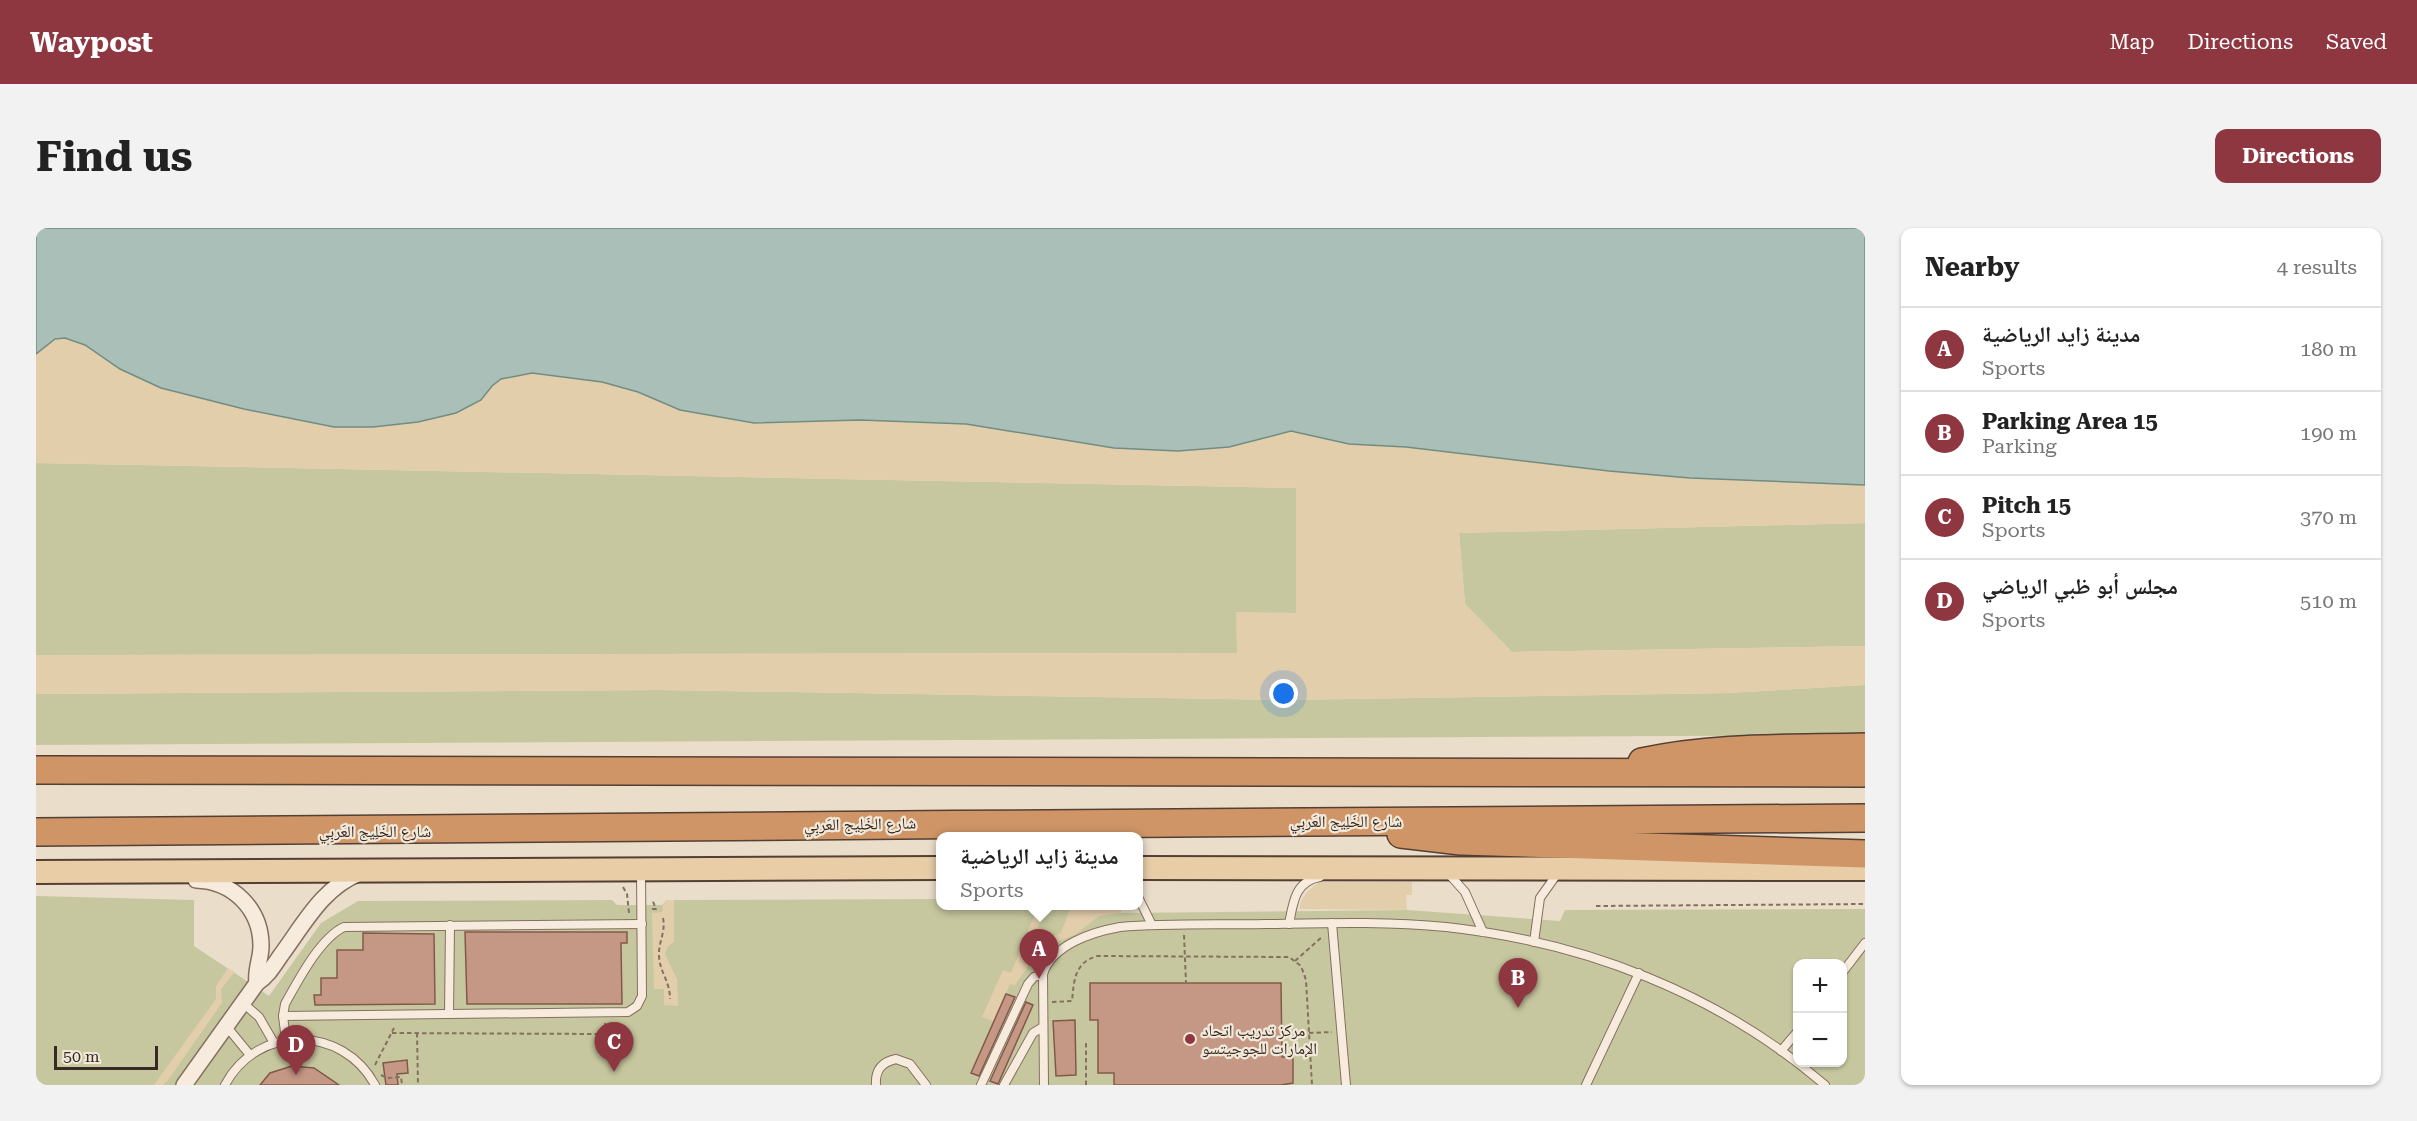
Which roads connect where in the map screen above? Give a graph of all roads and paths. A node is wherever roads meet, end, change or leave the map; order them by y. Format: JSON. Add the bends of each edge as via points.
{"nodes":[{"id":1,"x":1865,"y":747,"type":"edge"},
{"id":2,"x":36,"y":770,"type":"edge"},
{"id":3,"x":1865,"y":773,"type":"edge"},
{"id":4,"x":1599,"y":774,"type":"junction"},
{"id":5,"x":1865,"y":818,"type":"edge"},
{"id":6,"x":1345,"y":820,"type":"junction"},
{"id":7,"x":36,"y":832,"type":"edge"},
{"id":8,"x":1865,"y":854,"type":"edge"},
{"id":9,"x":936,"y":868,"type":"edge"},
{"id":10,"x":1143,"y":868,"type":"edge"},
{"id":11,"x":1376,"y":868,"type":"junction"},
{"id":12,"x":1442,"y":868,"type":"junction"},
{"id":13,"x":1566,"y":868,"type":"junction"},
{"id":14,"x":641,"y":869,"type":"junction"},
{"id":15,"x":1865,"y":869,"type":"edge"},
{"id":16,"x":369,"y":870,"type":"junction"},
{"id":17,"x":36,"y":872,"type":"edge"},
{"id":18,"x":129,"y":872,"type":"junction"},
{"id":19,"x":1865,"y":904,"type":"edge"},
{"id":20,"x":1596,"y":906,"type":"dead end"},
{"id":21,"x":1143,"y":907,"type":"edge"},
{"id":22,"x":663,"y":918,"type":"dead end"},
{"id":23,"x":1332,"y":923,"type":"junction"},
{"id":24,"x":642,"y":924,"type":"junction"},
{"id":25,"x":1289,"y":924,"type":"junction"},
{"id":26,"x":450,"y":925,"type":"junction"},
{"id":27,"x":1152,"y":925,"type":"junction"},
{"id":28,"x":1184,"y":925,"type":"junction"},
{"id":29,"x":1483,"y":932,"type":"junction"},
{"id":30,"x":1333,"y":935,"type":"junction"},
{"id":31,"x":1534,"y":942,"type":"junction"},
{"id":32,"x":1865,"y":943,"type":"edge"},
{"id":33,"x":1185,"y":956,"type":"junction"},
{"id":34,"x":1295,"y":961,"type":"junction"},
{"id":35,"x":1847,"y":966,"type":"edge"},
{"id":36,"x":1639,"y":973,"type":"junction"},
{"id":37,"x":1043,"y":974,"type":"junction"},
{"id":38,"x":257,"y":983,"type":"junction"},
{"id":39,"x":1186,"y":983,"type":"dead end"},
{"id":40,"x":670,"y":999,"type":"dead end"},
{"id":41,"x":1043,"y":1002,"type":"junction"},
{"id":42,"x":244,"y":1004,"type":"junction"},
{"id":43,"x":605,"y":1013,"type":"junction"},
{"id":44,"x":448,"y":1014,"type":"junction"},
{"id":45,"x":283,"y":1016,"type":"junction"},
{"id":46,"x":1043,"y":1027,"type":"junction"},
{"id":47,"x":227,"y":1028,"type":"junction"},
{"id":48,"x":394,"y":1028,"type":"dead end"},
{"id":49,"x":392,"y":1032,"type":"junction"},
{"id":50,"x":1341,"y":1032,"type":"junction"},
{"id":51,"x":417,"y":1033,"type":"junction"},
{"id":52,"x":1310,"y":1033,"type":"junction"},
{"id":53,"x":1793,"y":1036,"type":"edge"},
{"id":54,"x":286,"y":1040,"type":"junction"},
{"id":55,"x":274,"y":1042,"type":"junction"},
{"id":56,"x":1086,"y":1043,"type":"dead end"},
{"id":57,"x":1781,"y":1051,"type":"junction"},
{"id":58,"x":250,"y":1055,"type":"junction"},
{"id":59,"x":370,"y":1076,"type":"junction"},
{"id":60,"x":184,"y":1085,"type":"edge"},
{"id":61,"x":225,"y":1085,"type":"edge"},
{"id":62,"x":375,"y":1085,"type":"edge"},
{"id":63,"x":418,"y":1085,"type":"edge"},
{"id":64,"x":876,"y":1085,"type":"edge"},
{"id":65,"x":926,"y":1085,"type":"edge"},
{"id":66,"x":981,"y":1085,"type":"edge"},
{"id":67,"x":1004,"y":1085,"type":"edge"},
{"id":68,"x":1044,"y":1085,"type":"edge"},
{"id":69,"x":1086,"y":1085,"type":"edge"},
{"id":70,"x":1312,"y":1085,"type":"edge"},
{"id":71,"x":1346,"y":1085,"type":"edge"},
{"id":72,"x":1586,"y":1085,"type":"edge"},
{"id":73,"x":1825,"y":1085,"type":"edge"}],
"edges":[{"from":1,"to":4,"type":"highway","via":[[1679,754]]},
{"from":2,"to":4,"type":"highway"},
{"from":3,"to":4,"type":"highway"},
{"from":5,"to":6,"type":"highway","name":"شارع الخَلِيج العَربِي"},
{"from":6,"to":7,"type":"highway","name":"شارع الخَلِيج العَربِي"},
{"from":6,"to":8,"type":"highway","via":[[1385,832],[1461,841]]},
{"from":9,"to":14,"type":"main road"},
{"from":10,"to":11,"type":"main road"},
{"from":11,"to":12,"type":"main road"},
{"from":11,"to":25,"type":"lane","via":[[1304,883],[1296,893]]},
{"from":12,"to":13,"type":"main road"},
{"from":12,"to":29,"type":"lane","via":[[1465,892]]},
{"from":13,"to":15,"type":"main road"},
{"from":13,"to":31,"type":"lane","via":[[1550,881],[1540,898]]},
{"from":14,"to":16,"type":"main road"},
{"from":14,"to":24,"type":"lane"},
{"from":16,"to":18,"type":"main road"},
{"from":16,"to":38,"type":"street","via":[[329,891],[270,972]]},
{"from":17,"to":18,"type":"main road"},
{"from":18,"to":38,"type":"street","via":[[152,879],[207,880],[236,892],[250,908],[258,927],[261,947]]},
{"from":19,"to":20,"type":"path"},
{"from":21,"to":27,"type":"lane"},
{"from":22,"to":40,"type":"path","via":[[659,958]]},
{"from":23,"to":25,"type":"lane"},
{"from":23,"to":29,"type":"lane","via":[[1414,924]]},
{"from":23,"to":30,"type":"lane"},
{"from":24,"to":26,"type":"lane"},
{"from":24,"to":43,"type":"lane","via":[[640,1001],[628,1012]]},
{"from":25,"to":28,"type":"lane"},
{"from":26,"to":44,"type":"lane"},
{"from":26,"to":45,"type":"lane","via":[[356,926],[338,930],[323,943],[287,1000]]},
{"from":27,"to":28,"type":"lane"},
{"from":27,"to":37,"type":"lane","via":[[1120,927],[1088,936],[1057,952]]},
{"from":28,"to":33,"type":"path"},
{"from":29,"to":31,"type":"lane"},
{"from":30,"to":34,"type":"path","via":[[1323,936]]},
{"from":30,"to":50,"type":"lane"},
{"from":31,"to":36,"type":"lane","via":[[1584,953]]},
{"from":32,"to":35,"type":"lane"},
{"from":33,"to":34,"type":"path","via":[[1281,956]]},
{"from":33,"to":39,"type":"path"},
{"from":33,"to":41,"type":"path","via":[[1089,958],[1077,970],[1072,1001]]},
{"from":34,"to":52,"type":"path","via":[[1305,972]]},
{"from":36,"to":57,"type":"lane","via":[[1708,1006]]},
{"from":36,"to":72,"type":"lane"},
{"from":37,"to":41,"type":"lane"},
{"from":37,"to":66,"type":"lane","via":[[1028,984]]},
{"from":38,"to":42,"type":"street"},
{"from":41,"to":46,"type":"lane"},
{"from":42,"to":47,"type":"street"},
{"from":42,"to":55,"type":"lane","via":[[259,1017]]},
{"from":43,"to":44,"type":"lane"},
{"from":43,"to":51,"type":"path","via":[[602,1034]]},
{"from":44,"to":45,"type":"lane"},
{"from":45,"to":54,"type":"lane"},
{"from":46,"to":67,"type":"lane","via":[[1034,1033]]},
{"from":46,"to":68,"type":"lane"},
{"from":47,"to":58,"type":"lane"},
{"from":47,"to":60,"type":"street"},
{"from":48,"to":49,"type":"path"},
{"from":49,"to":51,"type":"path"},
{"from":49,"to":59,"type":"path"},
{"from":50,"to":52,"type":"path"},
{"from":50,"to":71,"type":"lane"},
{"from":51,"to":63,"type":"path"},
{"from":52,"to":70,"type":"path"},
{"from":53,"to":57,"type":"lane"},
{"from":54,"to":55,"type":"lane"},
{"from":54,"to":59,"type":"lane","via":[[310,1039],[333,1045],[354,1058]]},
{"from":55,"to":58,"type":"lane"},
{"from":56,"to":69,"type":"path"},
{"from":57,"to":73,"type":"lane"},
{"from":58,"to":61,"type":"lane"},
{"from":59,"to":62,"type":"lane"},
{"from":64,"to":65,"type":"lane","via":[[877,1071],[896,1059],[910,1064]]}]}
